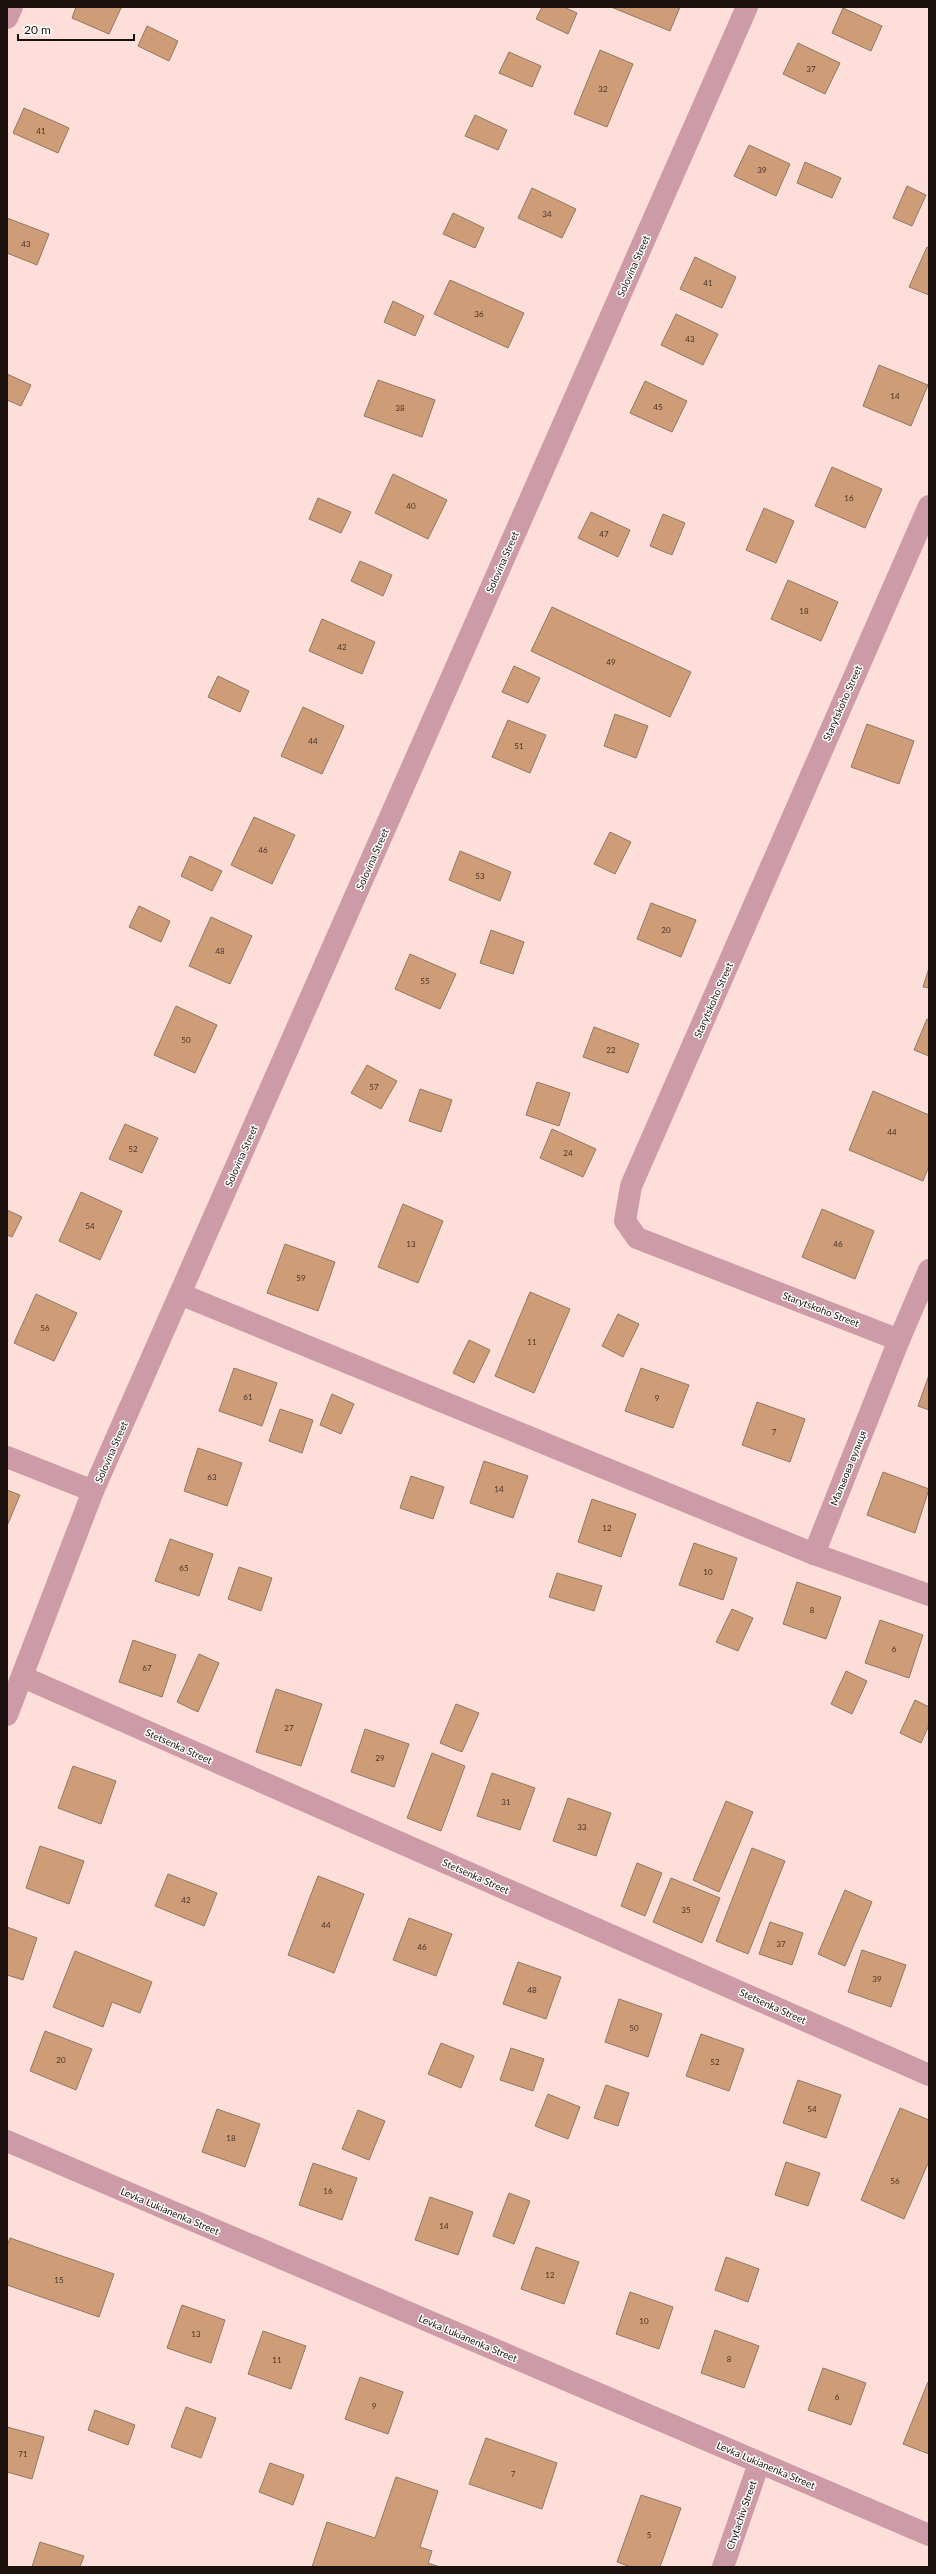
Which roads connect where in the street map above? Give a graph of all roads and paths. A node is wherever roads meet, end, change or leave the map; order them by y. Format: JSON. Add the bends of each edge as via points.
{"nodes":[{"id":1,"x":12,"y":7,"type":"edge"},
{"id":2,"x":747,"y":7,"type":"edge"},
{"id":3,"x":7,"y":18,"type":"edge"},
{"id":4,"x":929,"y":506,"type":"edge"},
{"id":5,"x":929,"y":1270,"type":"edge"},
{"id":6,"x":180,"y":1294,"type":"junction"},
{"id":7,"x":899,"y":1340,"type":"junction"},
{"id":8,"x":7,"y":1457,"type":"edge"},
{"id":9,"x":93,"y":1491,"type":"junction"},
{"id":10,"x":814,"y":1554,"type":"junction"},
{"id":11,"x":929,"y":1595,"type":"edge"},
{"id":12,"x":23,"y":1677,"type":"junction"},
{"id":13,"x":7,"y":1715,"type":"edge"},
{"id":14,"x":929,"y":2074,"type":"edge"},
{"id":15,"x":7,"y":2141,"type":"edge"},
{"id":16,"x":759,"y":2462,"type":"junction"},
{"id":17,"x":929,"y":2535,"type":"edge"},
{"id":18,"x":723,"y":2567,"type":"edge"}],
"edges":[{"from":1,"to":3,"type":"street"},
{"from":2,"to":6,"type":"street","name":"Solovina Street"},
{"from":4,"to":7,"type":"street","name":"Starytskoho Street","via":[[631,1186],[624,1220],[637,1238]]},
{"from":5,"to":7,"type":"street","name":"Мальвова вулиця"},
{"from":6,"to":9,"type":"street","name":"Solovina Street"},
{"from":6,"to":10,"type":"street"},
{"from":7,"to":10,"type":"street","name":"Мальвова вулиця"},
{"from":8,"to":9,"type":"street"},
{"from":9,"to":12,"type":"street","name":"Solovina Street"},
{"from":10,"to":11,"type":"street"},
{"from":12,"to":13,"type":"street","name":"Solovina Street"},
{"from":12,"to":14,"type":"street","name":"Stetsenka Street"},
{"from":15,"to":16,"type":"street","name":"Levka Lukianenka Street"},
{"from":16,"to":17,"type":"street","name":"Levka Lukianenka Street"},
{"from":16,"to":18,"type":"street","name":"Chytachiv Street"}]}
